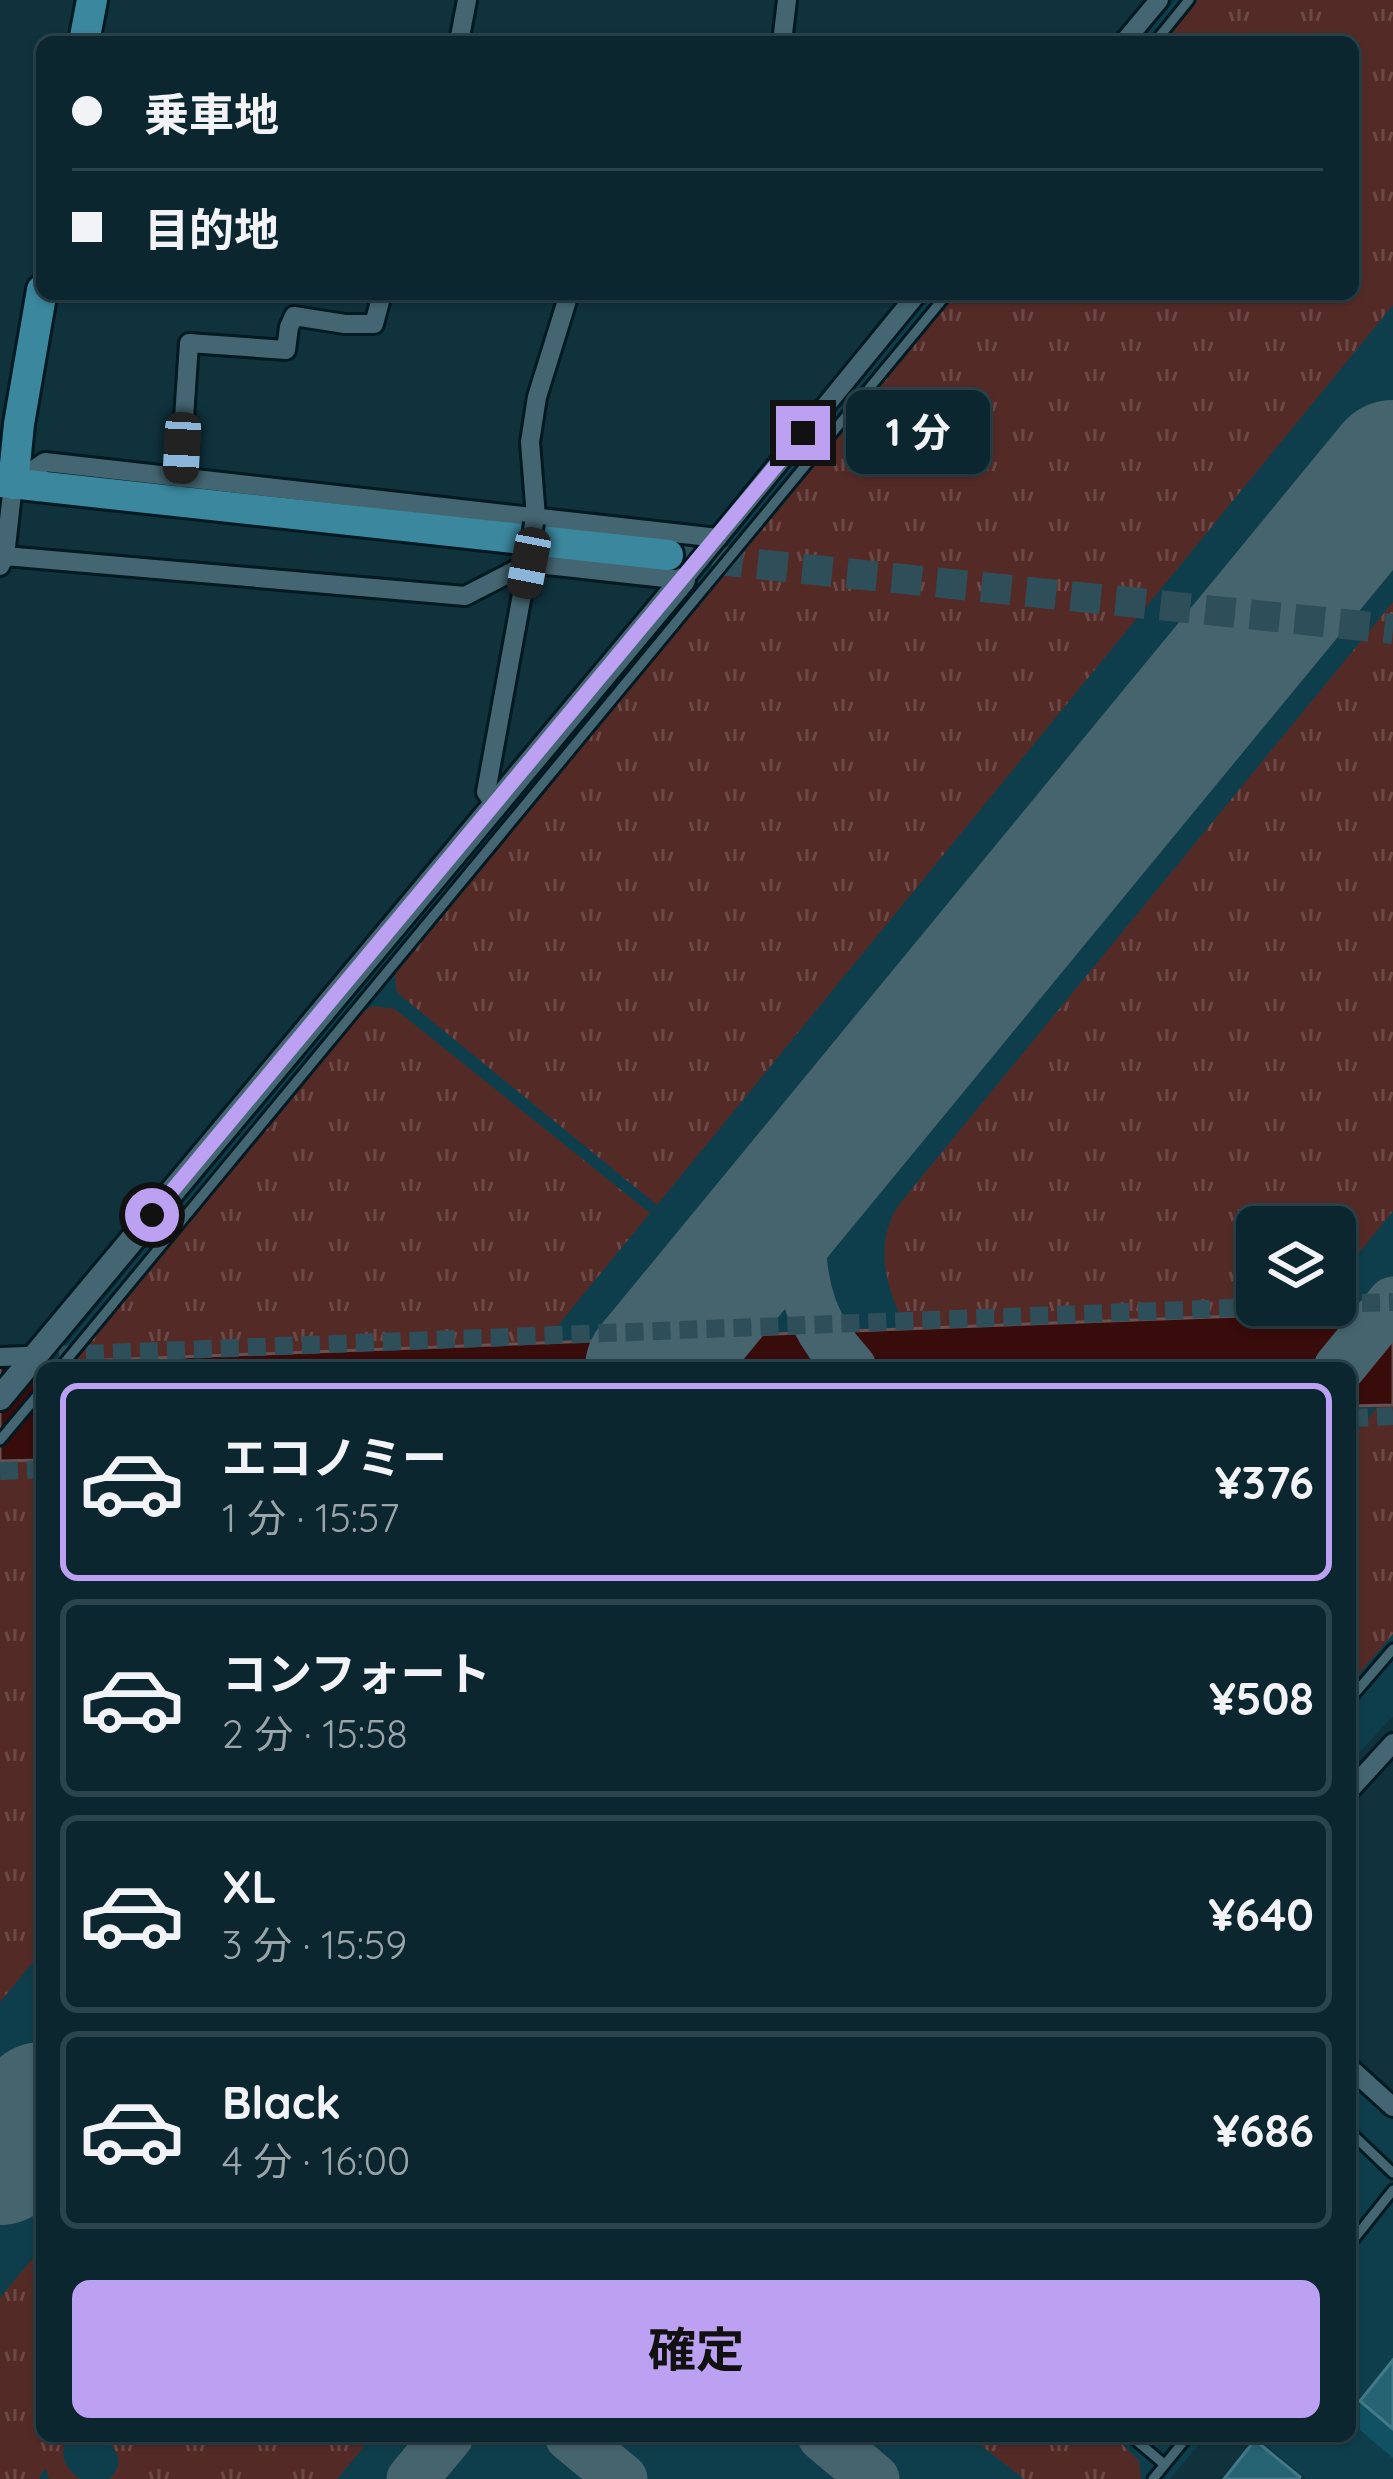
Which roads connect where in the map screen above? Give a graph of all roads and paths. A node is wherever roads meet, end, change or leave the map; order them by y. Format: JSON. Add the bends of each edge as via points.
{"nodes":[{"id":1,"x":92,"y":0,"type":"edge"},
{"id":2,"x":466,"y":0,"type":"edge"},
{"id":3,"x":787,"y":0,"type":"edge"},
{"id":4,"x":1159,"y":0,"type":"edge"},
{"id":5,"x":1189,"y":0,"type":"edge"},
{"id":6,"x":85,"y":36,"type":"edge"},
{"id":7,"x":460,"y":36,"type":"edge"},
{"id":8,"x":783,"y":36,"type":"edge"},
{"id":9,"x":1129,"y":36,"type":"edge"},
{"id":10,"x":1160,"y":36,"type":"edge"},
{"id":11,"x":40,"y":300,"type":"edge"},
{"id":12,"x":380,"y":300,"type":"edge"},
{"id":13,"x":567,"y":300,"type":"edge"},
{"id":14,"x":912,"y":300,"type":"edge"},
{"id":15,"x":942,"y":300,"type":"edge"},
{"id":16,"x":180,"y":478,"type":"junction"},
{"id":17,"x":7,"y":483,"type":"edge"},
{"id":18,"x":535,"y":520,"type":"junction"},
{"id":19,"x":718,"y":538,"type":"junction"},
{"id":20,"x":529,"y":560,"type":"junction"},
{"id":21,"x":3,"y":561,"type":"edge"},
{"id":22,"x":675,"y":568,"type":"junction"},
{"id":23,"x":494,"y":804,"type":"junction"},
{"id":24,"x":28,"y":1356,"type":"tunnel mouth"},
{"id":25,"x":0,"y":1357,"type":"edge"},
{"id":26,"x":65,"y":1362,"type":"edge"},
{"id":27,"x":36,"y":1397,"type":"edge"},
{"id":28,"x":0,"y":1398,"type":"edge"},
{"id":29,"x":0,"y":1440,"type":"edge"},
{"id":30,"x":1393,"y":1648,"type":"edge"},
{"id":31,"x":1356,"y":1692,"type":"edge"},
{"id":32,"x":1393,"y":1743,"type":"edge"},
{"id":33,"x":1356,"y":1783,"type":"edge"},
{"id":34,"x":1356,"y":2073,"type":"edge"},
{"id":35,"x":1393,"y":2107,"type":"edge"},
{"id":36,"x":1356,"y":2138,"type":"edge"},
{"id":37,"x":1393,"y":2174,"type":"edge"},
{"id":38,"x":1393,"y":2190,"type":"edge"},
{"id":39,"x":1356,"y":2236,"type":"edge"},
{"id":40,"x":1138,"y":2442,"type":"edge"},
{"id":41,"x":1183,"y":2442,"type":"edge"},
{"id":42,"x":1164,"y":2464,"type":"junction"},
{"id":43,"x":1153,"y":2479,"type":"edge"}],
"edges":[{"from":1,"to":6,"type":"main road"},
{"from":2,"to":7,"type":"street"},
{"from":3,"to":8,"type":"street"},
{"from":4,"to":9,"type":"street"},
{"from":5,"to":10,"type":"lane"},
{"from":11,"to":17,"type":"main road"},
{"from":12,"to":16,"type":"street","via":[[374,324],[294,316],[286,350],[189,343]]},
{"from":13,"to":18,"type":"street","via":[[530,442]]},
{"from":14,"to":19,"type":"street"},
{"from":15,"to":26,"type":"lane"},
{"from":16,"to":17,"type":"street","via":[[45,463]]},
{"from":16,"to":18,"type":"street"},
{"from":17,"to":21,"type":"street"},
{"from":17,"to":22,"type":"main road"},
{"from":18,"to":19,"type":"street"},
{"from":18,"to":20,"type":"street","bridge":true},
{"from":19,"to":22,"type":"street"},
{"from":20,"to":21,"type":"street","via":[[464,596]]},
{"from":20,"to":22,"type":"street"},
{"from":20,"to":23,"type":"street","via":[[486,792]]},
{"from":22,"to":23,"type":"street"},
{"from":23,"to":28,"type":"street"},
{"from":24,"to":25,"type":"street"},
{"from":27,"to":29,"type":"lane"},
{"from":30,"to":31,"type":"lane"},
{"from":32,"to":33,"type":"street"},
{"from":34,"to":35,"type":"street"},
{"from":36,"to":37,"type":"lane"},
{"from":38,"to":39,"type":"lane"},
{"from":40,"to":42,"type":"lane"},
{"from":41,"to":42,"type":"lane"},
{"from":42,"to":43,"type":"lane"}]}
